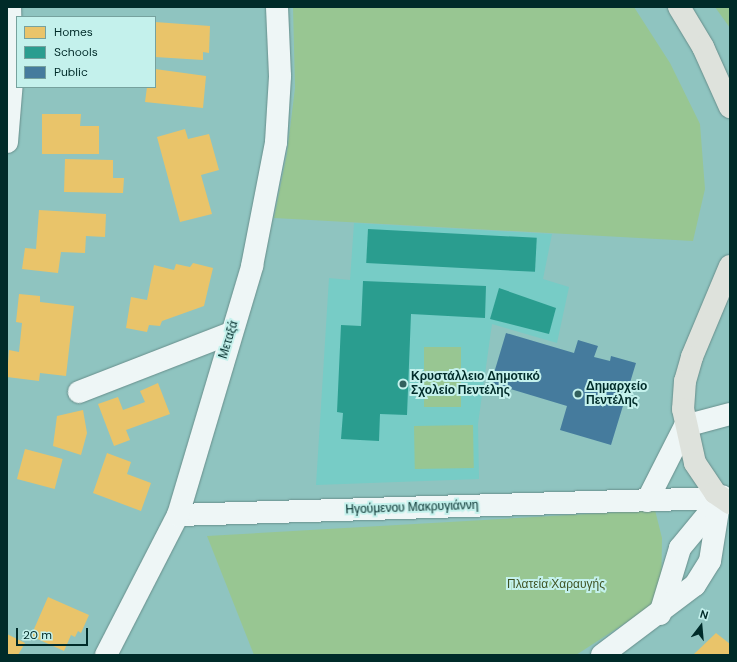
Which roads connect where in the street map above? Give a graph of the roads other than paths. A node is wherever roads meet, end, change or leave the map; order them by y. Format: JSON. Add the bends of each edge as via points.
{"nodes":[{"id":1,"x":10,"y":7,"type":"edge"},
{"id":2,"x":277,"y":7,"type":"edge"},
{"id":3,"x":679,"y":7,"type":"edge"},
{"id":4,"x":730,"y":107,"type":"edge"},
{"id":5,"x":7,"y":142,"type":"edge"},
{"id":6,"x":730,"y":266,"type":"edge"},
{"id":7,"x":231,"y":333,"type":"junction"},
{"id":8,"x":79,"y":392,"type":"dead end"},
{"id":9,"x":730,"y":414,"type":"edge"},
{"id":10,"x":685,"y":426,"type":"junction"},
{"id":11,"x":727,"y":497,"type":"edge"},
{"id":12,"x":647,"y":501,"type":"junction"},
{"id":13,"x":178,"y":515,"type":"junction"},
{"id":14,"x":660,"y":614,"type":"junction"},
{"id":15,"x":106,"y":655,"type":"edge"},
{"id":16,"x":602,"y":655,"type":"edge"}],
"edges":[{"from":1,"to":5,"type":"street","via":[[12,81]]},
{"from":2,"to":7,"type":"street","name":"Μεταξά","via":[[280,76],[276,142],[252,266]]},
{"from":3,"to":4,"type":"main road","via":[[703,47]]},
{"from":6,"to":10,"type":"main road","via":[[685,381]]},
{"from":7,"to":8,"type":"street"},
{"from":7,"to":13,"type":"street","name":"Μεταξά"},
{"from":9,"to":10,"type":"street"},
{"from":10,"to":11,"type":"main road","via":[[695,463]]},
{"from":10,"to":12,"type":"street"},
{"from":11,"to":12,"type":"street","name":"Ηγούμενου Μακρυγιάννη"},
{"from":11,"to":14,"type":"street","via":[[680,548]]},
{"from":11,"to":14,"type":"street","via":[[710,561],[695,585]]},
{"from":12,"to":13,"type":"street","name":"Ηγούμενου Μακρυγιάννη"},
{"from":13,"to":15,"type":"street","name":"Μεταξά"},
{"from":14,"to":16,"type":"street"}]}
